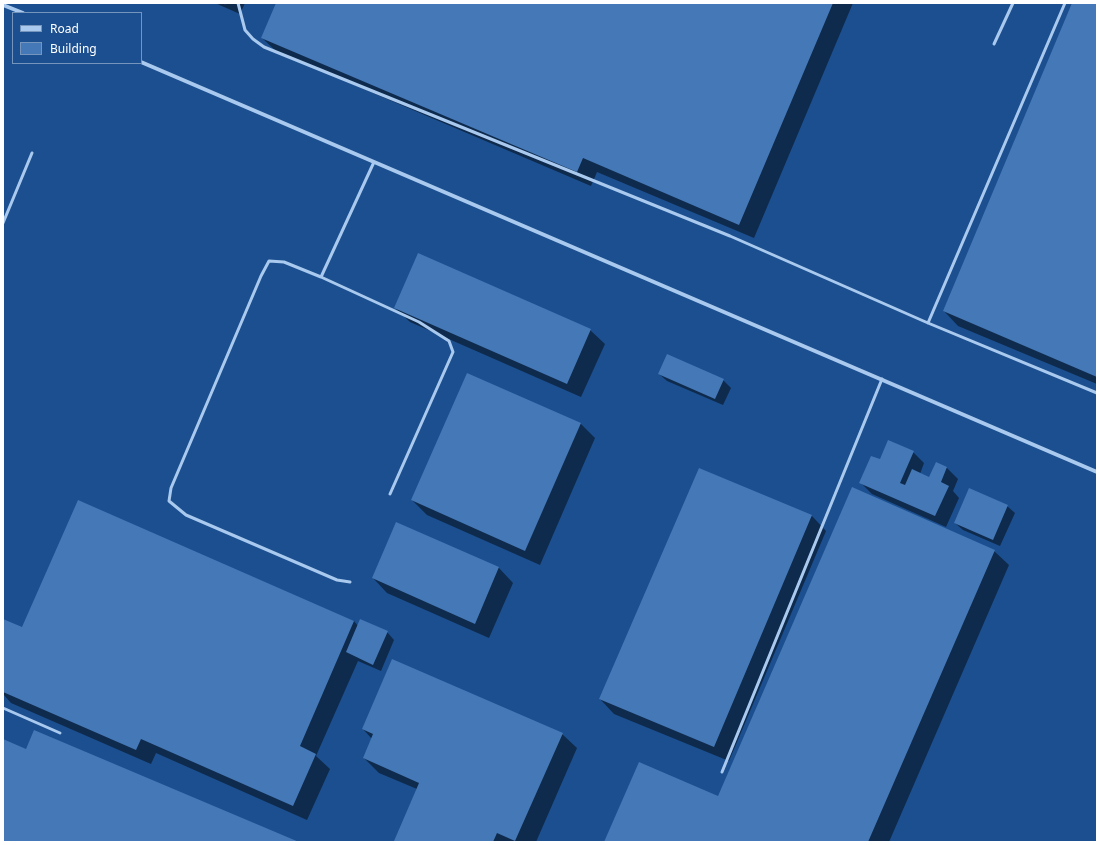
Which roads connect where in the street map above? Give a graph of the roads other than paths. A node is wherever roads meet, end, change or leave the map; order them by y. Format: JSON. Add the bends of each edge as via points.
{"nodes":[{"id":1,"x":238,"y":3,"type":"edge"},
{"id":2,"x":1013,"y":3,"type":"edge"},
{"id":3,"x":1065,"y":3,"type":"edge"},
{"id":4,"x":3,"y":5,"type":"edge"},
{"id":5,"x":21,"y":12,"type":"edge"},
{"id":6,"x":994,"y":44,"type":"dead end"},
{"id":7,"x":142,"y":62,"type":"edge"},
{"id":8,"x":32,"y":153,"type":"dead end"},
{"id":9,"x":374,"y":162,"type":"junction"},
{"id":10,"x":3,"y":223,"type":"edge"},
{"id":11,"x":321,"y":277,"type":"junction"},
{"id":12,"x":928,"y":323,"type":"junction"},
{"id":13,"x":882,"y":379,"type":"junction"},
{"id":14,"x":1097,"y":392,"type":"edge"},
{"id":15,"x":1097,"y":472,"type":"edge"},
{"id":16,"x":390,"y":494,"type":"dead end"},
{"id":17,"x":350,"y":582,"type":"dead end"},
{"id":18,"x":3,"y":708,"type":"edge"},
{"id":19,"x":60,"y":733,"type":"dead end"},
{"id":20,"x":722,"y":772,"type":"dead end"}],
"edges":[{"from":1,"to":12,"type":"lane","via":[[245,30],[264,47],[730,236]]},
{"from":2,"to":6,"type":"lane"},
{"from":3,"to":12,"type":"lane"},
{"from":4,"to":5,"type":"street"},
{"from":7,"to":9,"type":"street"},
{"from":8,"to":10,"type":"lane"},
{"from":9,"to":11,"type":"lane"},
{"from":9,"to":13,"type":"street"},
{"from":11,"to":16,"type":"lane","via":[[419,322],[449,341],[453,352]]},
{"from":11,"to":17,"type":"lane","via":[[284,262],[269,261],[174,481],[169,501],[186,515],[337,580]]},
{"from":12,"to":14,"type":"lane"},
{"from":13,"to":15,"type":"street"},
{"from":13,"to":20,"type":"lane"},
{"from":18,"to":19,"type":"lane"}]}
